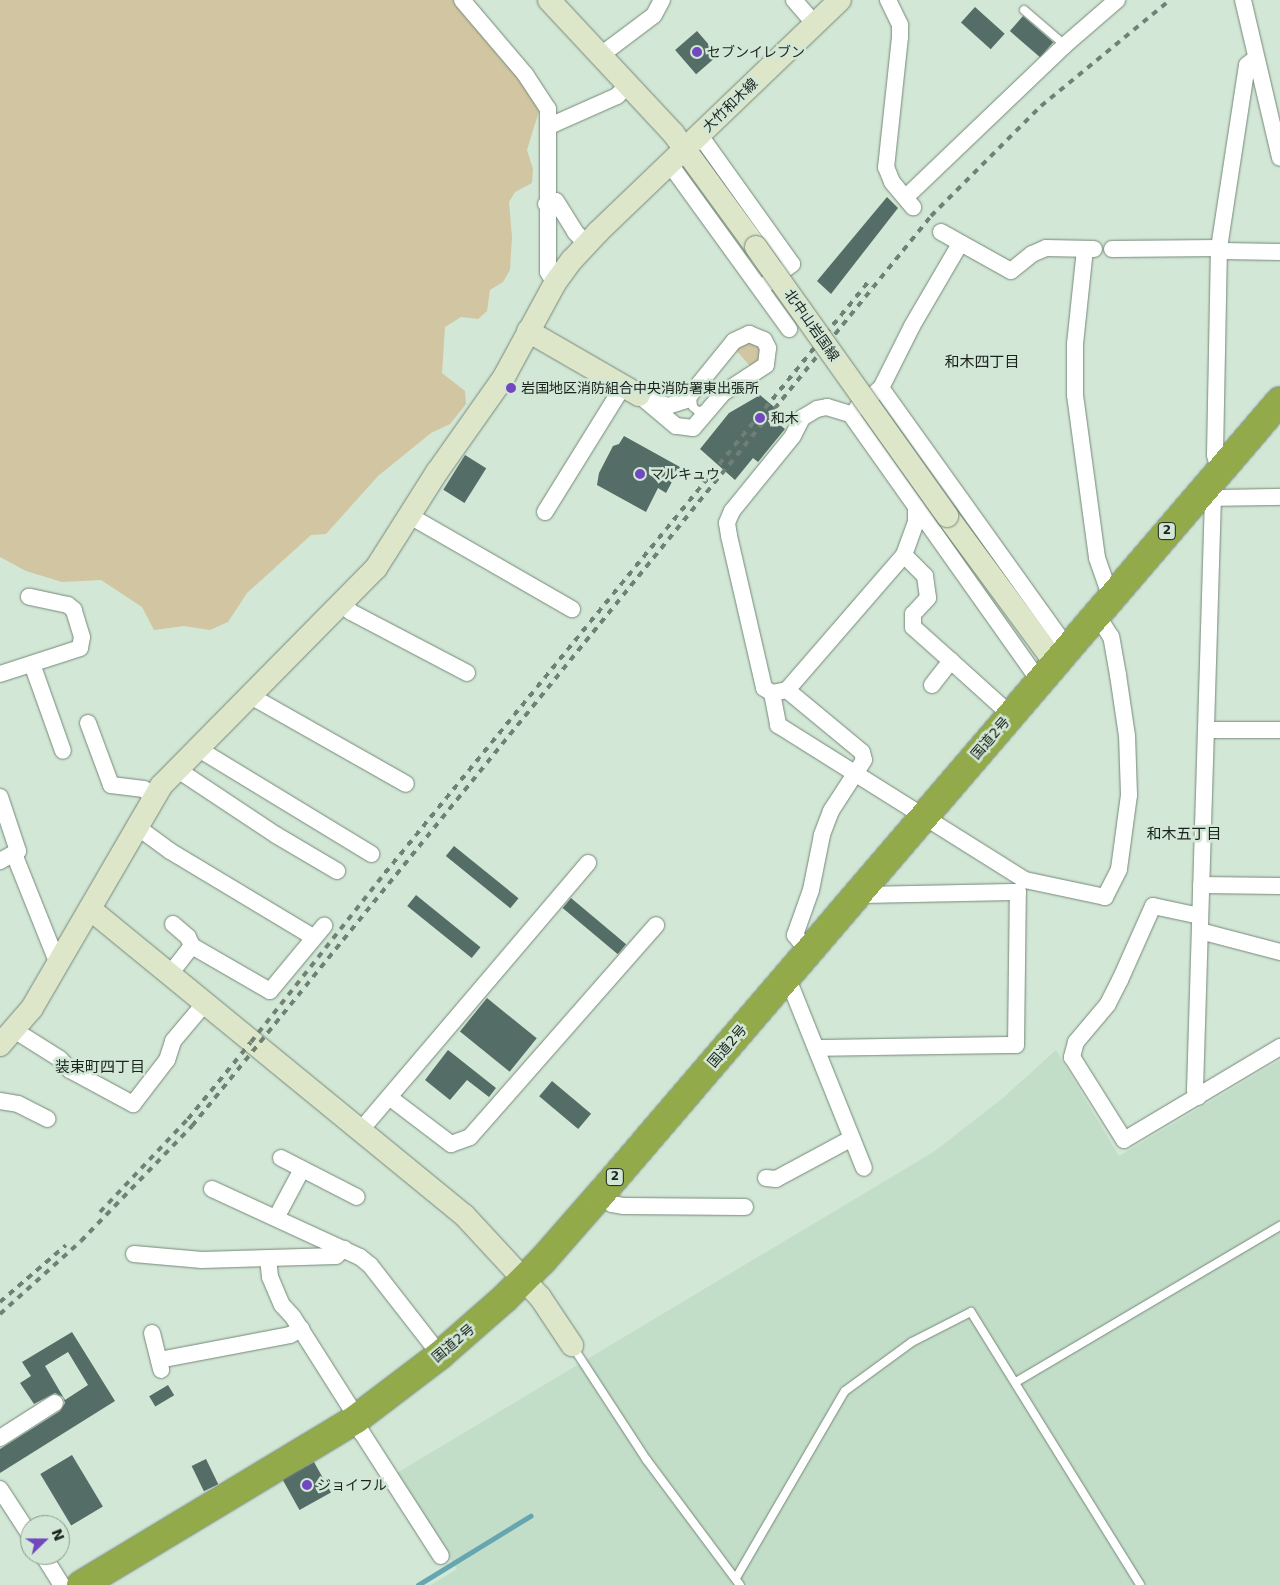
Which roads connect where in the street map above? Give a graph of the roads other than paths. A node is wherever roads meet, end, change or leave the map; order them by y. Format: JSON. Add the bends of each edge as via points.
{"nodes":[{"id":1,"x":462,"y":0,"type":"edge"},
{"id":2,"x":549,"y":0,"type":"edge"},
{"id":3,"x":662,"y":0,"type":"edge"},
{"id":4,"x":794,"y":0,"type":"edge"},
{"id":5,"x":840,"y":0,"type":"edge"},
{"id":6,"x":888,"y":0,"type":"edge"},
{"id":7,"x":1117,"y":0,"type":"edge"},
{"id":8,"x":1249,"y":2,"type":"edge"},
{"id":9,"x":1024,"y":10,"type":"dead end"},
{"id":10,"x":815,"y":24,"type":"junction"},
{"id":11,"x":1065,"y":45,"type":"junction"},
{"id":12,"x":601,"y":55,"type":"junction"},
{"id":13,"x":1256,"y":58,"type":"junction"},
{"id":14,"x":628,"y":85,"type":"junction"},
{"id":15,"x":549,"y":122,"type":"junction"},
{"id":16,"x":692,"y":141,"type":"junction"},
{"id":17,"x":1280,"y":158,"type":"edge"},
{"id":18,"x":669,"y":163,"type":"junction"},
{"id":19,"x":546,"y":204,"type":"junction"},
{"id":20,"x":941,"y":232,"type":"dead end"},
{"id":21,"x":587,"y":244,"type":"junction"},
{"id":22,"x":960,"y":244,"type":"junction"},
{"id":23,"x":1218,"y":248,"type":"junction"},
{"id":24,"x":1097,"y":249,"type":"junction"},
{"id":25,"x":1280,"y":252,"type":"edge"},
{"id":26,"x":555,"y":283,"type":"junction"},
{"id":27,"x":760,"y":289,"type":"junction"},
{"id":28,"x":789,"y":329,"type":"dead end"},
{"id":29,"x":528,"y":331,"type":"junction"},
{"id":30,"x":881,"y":388,"type":"junction"},
{"id":31,"x":631,"y":390,"type":"junction"},
{"id":32,"x":693,"y":393,"type":"junction"},
{"id":33,"x":1280,"y":401,"type":"edge"},
{"id":34,"x":711,"y":408,"type":"junction"},
{"id":35,"x":850,"y":414,"type":"junction"},
{"id":36,"x":1212,"y":485,"type":"junction"},
{"id":37,"x":1280,"y":497,"type":"edge"},
{"id":38,"x":916,"y":507,"type":"junction"},
{"id":39,"x":545,"y":512,"type":"dead end"},
{"id":40,"x":410,"y":516,"type":"junction"},
{"id":41,"x":904,"y":554,"type":"junction"},
{"id":42,"x":29,"y":597,"type":"dead end"},
{"id":43,"x":343,"y":604,"type":"junction"},
{"id":44,"x":1104,"y":606,"type":"junction"},
{"id":45,"x":572,"y":609,"type":"dead end"},
{"id":46,"x":951,"y":661,"type":"junction"},
{"id":47,"x":32,"y":664,"type":"junction"},
{"id":48,"x":1055,"y":665,"type":"junction"},
{"id":49,"x":467,"y":673,"type":"dead end"},
{"id":50,"x":0,"y":674,"type":"edge"},
{"id":51,"x":932,"y":685,"type":"dead end"},
{"id":52,"x":251,"y":692,"type":"junction"},
{"id":53,"x":779,"y":692,"type":"junction"},
{"id":54,"x":1011,"y":715,"type":"junction"},
{"id":55,"x":88,"y":723,"type":"dead end"},
{"id":56,"x":1206,"y":730,"type":"junction"},
{"id":57,"x":1280,"y":730,"type":"edge"},
{"id":58,"x":196,"y":748,"type":"junction"},
{"id":59,"x":63,"y":751,"type":"dead end"},
{"id":60,"x":175,"y":768,"type":"junction"},
{"id":61,"x":855,"y":775,"type":"junction"},
{"id":62,"x":406,"y":784,"type":"dead end"},
{"id":63,"x":0,"y":797,"type":"edge"},
{"id":64,"x":153,"y":797,"type":"junction"},
{"id":65,"x":922,"y":817,"type":"junction"},
{"id":66,"x":136,"y":826,"type":"junction"},
{"id":67,"x":371,"y":854,"type":"dead end"},
{"id":68,"x":7,"y":857,"type":"edge"},
{"id":69,"x":588,"y":864,"type":"dead end"},
{"id":70,"x":337,"y":871,"type":"dead end"},
{"id":71,"x":1201,"y":885,"type":"junction"},
{"id":72,"x":1280,"y":886,"type":"edge"},
{"id":73,"x":858,"y":894,"type":"junction"},
{"id":74,"x":90,"y":909,"type":"junction"},
{"id":75,"x":173,"y":924,"type":"dead end"},
{"id":76,"x":1200,"y":924,"type":"junction"},
{"id":77,"x":656,"y":925,"type":"dead end"},
{"id":78,"x":192,"y":946,"type":"junction"},
{"id":79,"x":1280,"y":952,"type":"edge"},
{"id":80,"x":809,"y":953,"type":"junction"},
{"id":81,"x":58,"y":964,"type":"junction"},
{"id":82,"x":170,"y":974,"type":"junction"},
{"id":83,"x":785,"y":979,"type":"junction"},
{"id":84,"x":205,"y":1004,"type":"junction"},
{"id":85,"x":7,"y":1038,"type":"edge"},
{"id":86,"x":1280,"y":1046,"type":"edge"},
{"id":87,"x":816,"y":1048,"type":"junction"},
{"id":88,"x":389,"y":1097,"type":"junction"},
{"id":89,"x":1198,"y":1097,"type":"junction"},
{"id":90,"x":0,"y":1101,"type":"edge"},
{"id":91,"x":47,"y":1119,"type":"dead end"},
{"id":92,"x":360,"y":1131,"type":"junction"},
{"id":93,"x":852,"y":1138,"type":"junction"},
{"id":94,"x":282,"y":1158,"type":"dead end"},
{"id":95,"x":864,"y":1168,"type":"dead end"},
{"id":96,"x":302,"y":1169,"type":"junction"},
{"id":97,"x":766,"y":1178,"type":"dead end"},
{"id":98,"x":212,"y":1189,"type":"dead end"},
{"id":99,"x":600,"y":1195,"type":"junction"},
{"id":100,"x":357,"y":1196,"type":"dead end"},
{"id":101,"x":745,"y":1207,"type":"dead end"},
{"id":102,"x":276,"y":1218,"type":"junction"},
{"id":103,"x":1280,"y":1226,"type":"edge"},
{"id":104,"x":344,"y":1249,"type":"junction"},
{"id":105,"x":134,"y":1254,"type":"dead end"},
{"id":106,"x":268,"y":1258,"type":"junction"},
{"id":107,"x":524,"y":1279,"type":"junction"},
{"id":108,"x":301,"y":1329,"type":"junction"},
{"id":109,"x":152,"y":1333,"type":"dead end"},
{"id":110,"x":572,"y":1345,"type":"joint"},
{"id":111,"x":440,"y":1355,"type":"junction"},
{"id":112,"x":1016,"y":1382,"type":"junction"},
{"id":113,"x":55,"y":1402,"type":"dead end"},
{"id":114,"x":356,"y":1419,"type":"junction"},
{"id":115,"x":0,"y":1438,"type":"edge"},
{"id":116,"x":0,"y":1489,"type":"edge"},
{"id":117,"x":20,"y":1520,"type":"edge"},
{"id":118,"x":441,"y":1556,"type":"dead end"},
{"id":119,"x":49,"y":1565,"type":"edge"},
{"id":120,"x":738,"y":1582,"type":"edge"},
{"id":121,"x":62,"y":1585,"type":"edge"},
{"id":122,"x":81,"y":1585,"type":"edge"},
{"id":123,"x":1140,"y":1585,"type":"edge"}],
"edges":[{"from":1,"to":15,"type":"street","via":[[544,100]]},
{"from":2,"to":12,"type":"street","name":"北中山岩国線"},
{"from":3,"to":12,"type":"street","via":[[654,15]]},
{"from":4,"to":10,"type":"street"},
{"from":5,"to":10,"type":"street","name":"大竹和木線"},
{"from":6,"to":11,"type":"street","via":[[900,25],[900,37],[886,167],[892,182],[910,202]]},
{"from":7,"to":11,"type":"street"},
{"from":8,"to":13,"type":"street"},
{"from":9,"to":11,"type":"lane"},
{"from":10,"to":16,"type":"street","name":"大竹和木線"},
{"from":12,"to":14,"type":"street","name":"北中山岩国線"},
{"from":13,"to":17,"type":"street"},
{"from":13,"to":23,"type":"street","via":[[1247,65]]},
{"from":14,"to":15,"type":"street","via":[[617,96],[554,124]]},
{"from":14,"to":16,"type":"street","name":"北中山岩国線"},
{"from":15,"to":19,"type":"street"},
{"from":16,"to":18,"type":"street","name":"大竹和木線"},
{"from":16,"to":27,"type":"street","via":[[792,264]]},
{"from":16,"to":48,"type":"street","name":"北中山岩国線","bridge":true,"via":[[756,247]]},
{"from":18,"to":21,"type":"street","name":"大竹和木線"},
{"from":18,"to":27,"type":"street"},
{"from":19,"to":21,"type":"street","via":[[556,201],[575,232]]},
{"from":19,"to":26,"type":"street","via":[[548,272]]},
{"from":20,"to":22,"type":"street"},
{"from":21,"to":26,"type":"street","name":"大竹和木線"},
{"from":22,"to":24,"type":"street","via":[[1011,271],[1032,254],[1046,248]]},
{"from":22,"to":30,"type":"street","via":[[912,326]]},
{"from":23,"to":24,"type":"street"},
{"from":23,"to":25,"type":"street","via":[[1223,251]]},
{"from":23,"to":36,"type":"street"},
{"from":24,"to":44,"type":"street","via":[[1075,336],[1076,395]]},
{"from":26,"to":29,"type":"street","name":"大竹和木線"},
{"from":27,"to":28,"type":"street"},
{"from":29,"to":31,"type":"street"},
{"from":29,"to":40,"type":"street","name":"大竹和木線","via":[[504,377]]},
{"from":30,"to":35,"type":"street"},
{"from":30,"to":48,"type":"street","via":[[941,471]]},
{"from":31,"to":32,"type":"street","via":[[668,406],[678,404]]},
{"from":31,"to":34,"type":"street","via":[[684,429],[699,422]]},
{"from":31,"to":39,"type":"street"},
{"from":32,"to":34,"type":"lane","via":[[693,407],[698,411]]},
{"from":32,"to":34,"type":"street","via":[[740,336],[749,334],[764,340],[768,348],[766,365],[726,391]]},
{"from":33,"to":36,"type":"highway","name":"国道2号","number":"2"},
{"from":35,"to":38,"type":"street"},
{"from":35,"to":53,"type":"street","via":[[827,407],[802,418],[793,436],[732,511],[727,523],[764,688]]},
{"from":36,"to":37,"type":"street"},
{"from":36,"to":44,"type":"highway","name":"国道2号","number":"2"},
{"from":36,"to":56,"type":"street"},
{"from":38,"to":41,"type":"street","via":[[916,522]]},
{"from":38,"to":48,"type":"street"},
{"from":40,"to":43,"type":"street","name":"大竹和木線","via":[[376,568]]},
{"from":40,"to":45,"type":"street"},
{"from":41,"to":46,"type":"street","via":[[925,576],[928,598],[914,614],[912,627]]},
{"from":41,"to":53,"type":"street"},
{"from":42,"to":47,"type":"street","via":[[68,605],[74,610],[82,637],[77,650]]},
{"from":43,"to":49,"type":"street","via":[[351,612]]},
{"from":43,"to":52,"type":"street","name":"大竹和木線"},
{"from":44,"to":48,"type":"highway","name":"国道2号","number":"2"},
{"from":44,"to":65,"type":"street","via":[[1126,736],[1129,795],[1119,869],[1106,897],[1025,880]]},
{"from":46,"to":51,"type":"street"},
{"from":46,"to":54,"type":"street"},
{"from":47,"to":50,"type":"street"},
{"from":47,"to":59,"type":"street"},
{"from":48,"to":54,"type":"highway","name":"国道2号","number":"2"},
{"from":52,"to":58,"type":"street","name":"大竹和木線"},
{"from":52,"to":62,"type":"street","via":[[256,700]]},
{"from":53,"to":61,"type":"street","via":[[778,725]]},
{"from":53,"to":61,"type":"street","via":[[862,752],[864,760]]},
{"from":54,"to":65,"type":"highway","name":"国道2号","number":"2"},
{"from":55,"to":64,"type":"street","via":[[111,785],[144,789]]},
{"from":56,"to":57,"type":"street"},
{"from":56,"to":71,"type":"street"},
{"from":58,"to":60,"type":"street","name":"大竹和木線"},
{"from":58,"to":67,"type":"street"},
{"from":60,"to":64,"type":"street","name":"大竹和木線"},
{"from":60,"to":70,"type":"street"},
{"from":61,"to":65,"type":"street"},
{"from":61,"to":80,"type":"street","via":[[831,811],[822,835],[811,890],[795,935]]},
{"from":63,"to":68,"type":"street","via":[[18,851]]},
{"from":64,"to":66,"type":"street","name":"大竹和木線"},
{"from":65,"to":73,"type":"highway","name":"国道2号","number":"2"},
{"from":66,"to":74,"type":"street","name":"大竹和木線"},
{"from":66,"to":78,"type":"street","via":[[170,852],[318,932],[270,991]]},
{"from":68,"to":81,"type":"street"},
{"from":69,"to":88,"type":"street"},
{"from":71,"to":72,"type":"street"},
{"from":71,"to":76,"type":"street"},
{"from":73,"to":80,"type":"highway","name":"国道2号","number":"2"},
{"from":73,"to":87,"type":"street","via":[[1018,892],[1016,1045]]},
{"from":74,"to":81,"type":"street","name":"大竹和木線"},
{"from":74,"to":82,"type":"street"},
{"from":75,"to":78,"type":"street","via":[[188,937]]},
{"from":76,"to":79,"type":"street"},
{"from":76,"to":89,"type":"street","via":[[1195,1090]]},
{"from":76,"to":89,"type":"street","via":[[1153,906],[1108,1004],[1076,1042],[1072,1057],[1124,1140]]},
{"from":77,"to":88,"type":"street","via":[[470,1137],[451,1144]]},
{"from":78,"to":82,"type":"street"},
{"from":80,"to":83,"type":"highway","name":"国道2号","number":"2"},
{"from":81,"to":85,"type":"street","name":"大竹和木線","via":[[32,1008]]},
{"from":82,"to":84,"type":"street"},
{"from":83,"to":87,"type":"street"},
{"from":83,"to":99,"type":"highway","name":"国道2号","number":"2"},
{"from":84,"to":85,"type":"street","via":[[173,1041],[167,1060],[133,1104],[70,1070],[60,1059]]},
{"from":84,"to":92,"type":"street"},
{"from":86,"to":89,"type":"street"},
{"from":87,"to":93,"type":"street"},
{"from":88,"to":92,"type":"street"},
{"from":90,"to":91,"type":"street","via":[[18,1104]]},
{"from":92,"to":107,"type":"street","via":[[464,1215]]},
{"from":93,"to":95,"type":"street"},
{"from":93,"to":97,"type":"street","via":[[776,1179]]},
{"from":94,"to":96,"type":"street"},
{"from":96,"to":100,"type":"street"},
{"from":96,"to":102,"type":"street"},
{"from":98,"to":102,"type":"street"},
{"from":99,"to":101,"type":"street","via":[[612,1204],[623,1206]]},
{"from":99,"to":107,"type":"highway","name":"国道2号","number":"2"},
{"from":102,"to":104,"type":"street"},
{"from":103,"to":112,"type":"lane"},
{"from":104,"to":106,"type":"street","via":[[336,1256]]},
{"from":104,"to":111,"type":"street","via":[[370,1265]]},
{"from":105,"to":106,"type":"street","via":[[202,1260]]},
{"from":106,"to":108,"type":"street","via":[[270,1277],[282,1305]]},
{"from":107,"to":110,"type":"street"},
{"from":107,"to":111,"type":"highway","name":"国道2号","number":"2"},
{"from":108,"to":109,"type":"street","via":[[290,1335],[160,1365]]},
{"from":108,"to":114,"type":"street"},
{"from":110,"to":120,"type":"lane","via":[[646,1459]]},
{"from":111,"to":114,"type":"highway","name":"国道2号","number":"2"},
{"from":112,"to":120,"type":"lane","via":[[971,1312],[912,1342],[862,1377],[831,1410]]},
{"from":112,"to":123,"type":"lane"},
{"from":113,"to":115,"type":"street"},
{"from":114,"to":118,"type":"street"},
{"from":114,"to":122,"type":"highway","name":"国道2号","number":"2"},
{"from":116,"to":117,"type":"street"},
{"from":119,"to":121,"type":"street"}]}
